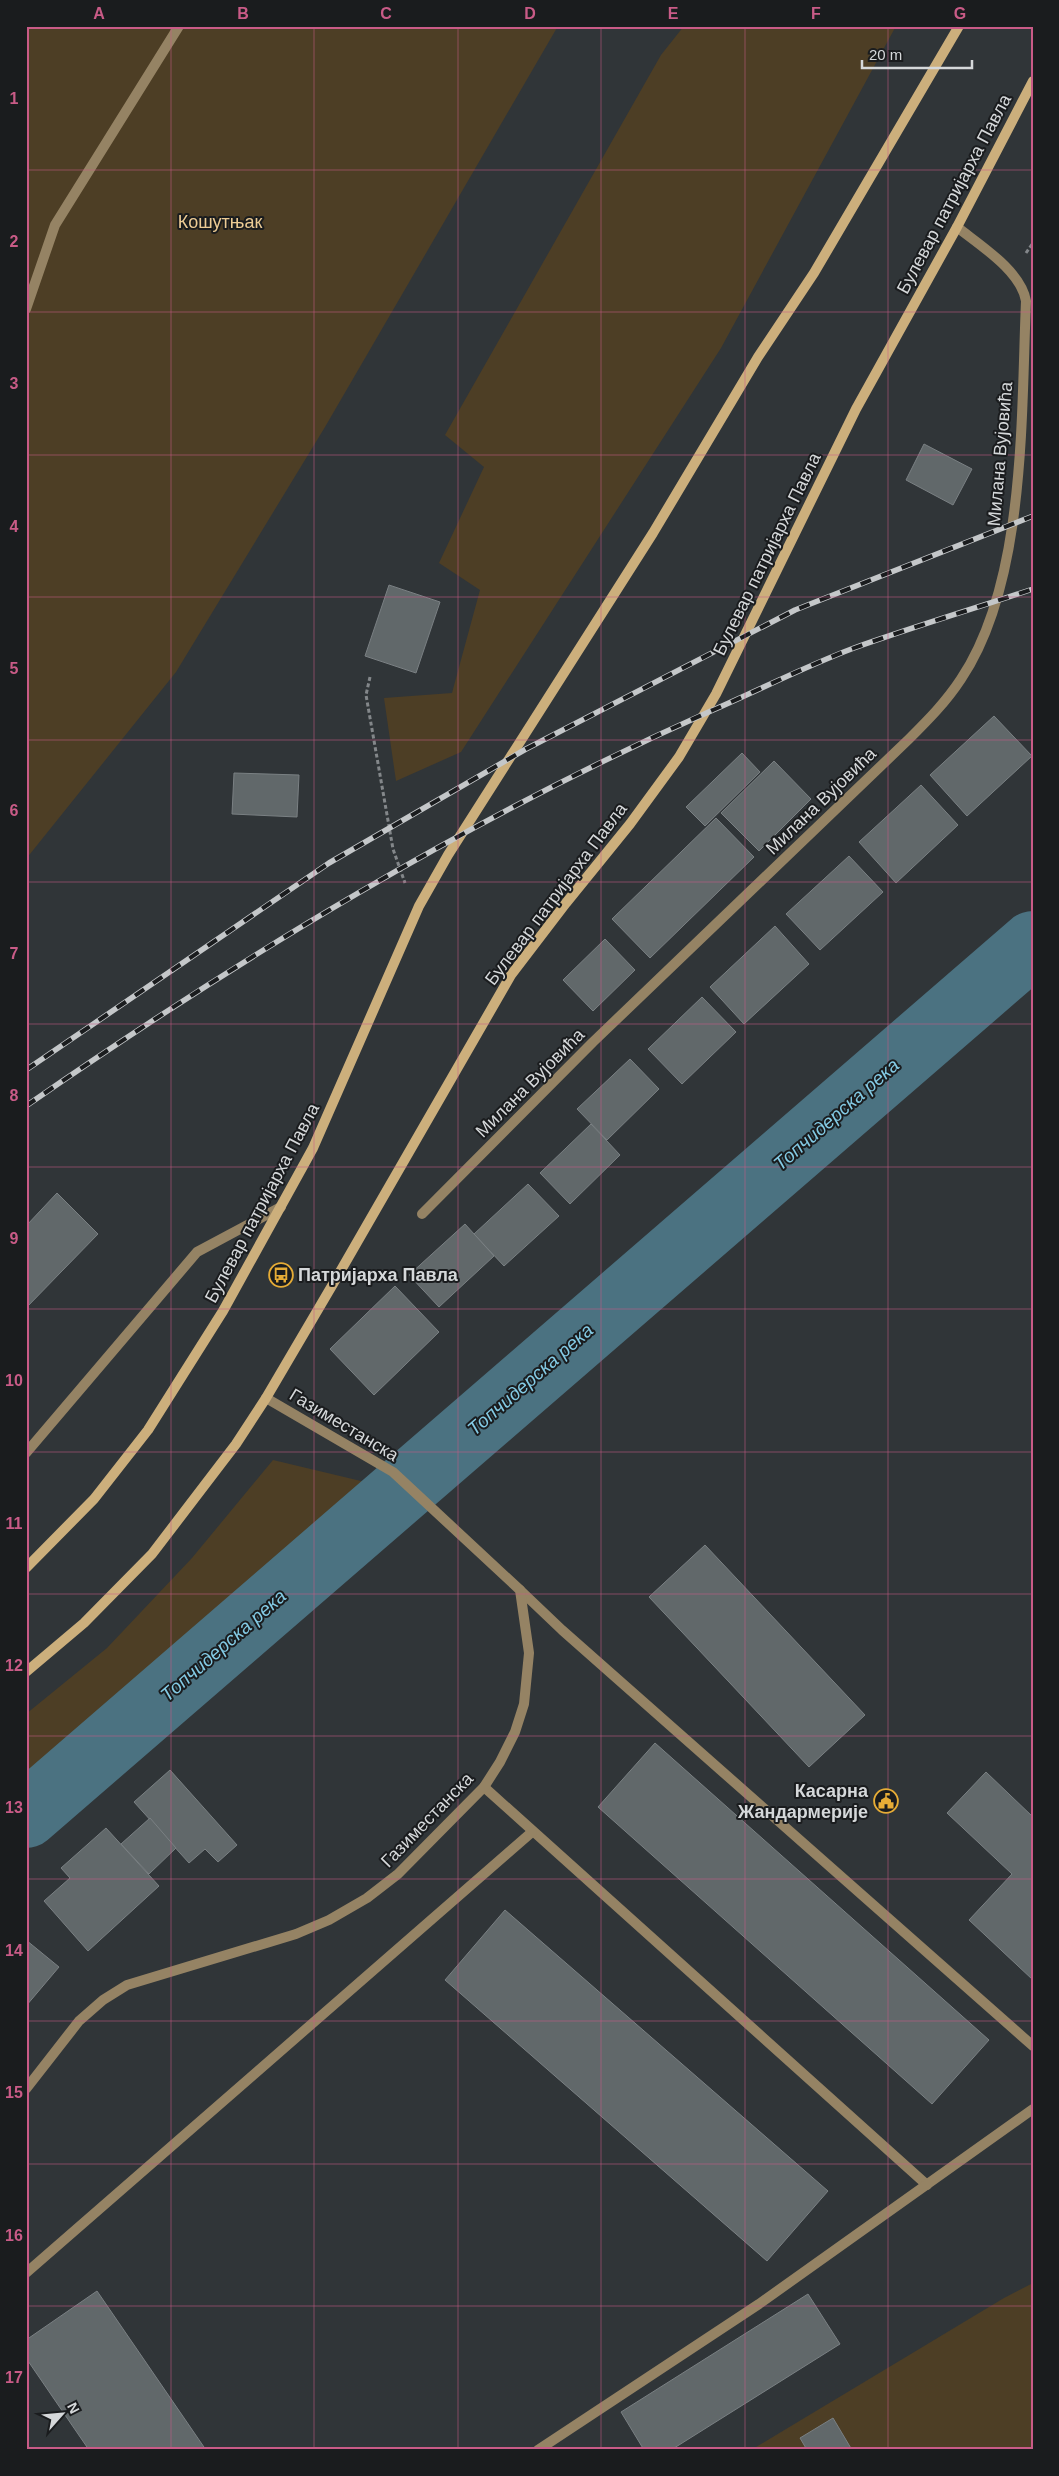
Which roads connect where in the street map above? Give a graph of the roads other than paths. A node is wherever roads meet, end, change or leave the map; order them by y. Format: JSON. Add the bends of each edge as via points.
{"nodes":[{"id":1,"x":179,"y":26,"type":"edge"},
{"id":2,"x":959,"y":26,"type":"edge"},
{"id":3,"x":1033,"y":81,"type":"edge"},
{"id":4,"x":957,"y":228,"type":"junction"},
{"id":5,"x":1029,"y":302,"type":"edge"},
{"id":6,"x":26,"y":309,"type":"edge"},
{"id":7,"x":281,"y":1207,"type":"junction"},
{"id":8,"x":422,"y":1214,"type":"dead end"},
{"id":9,"x":266,"y":1398,"type":"junction"},
{"id":10,"x":26,"y":1453,"type":"edge"},
{"id":11,"x":26,"y":1568,"type":"edge"},
{"id":12,"x":520,"y":1590,"type":"junction"},
{"id":13,"x":26,"y":1672,"type":"edge"},
{"id":14,"x":484,"y":1787,"type":"junction"},
{"id":15,"x":532,"y":1832,"type":"junction"},
{"id":16,"x":1033,"y":2046,"type":"edge"},
{"id":17,"x":26,"y":2089,"type":"edge"},
{"id":18,"x":1033,"y":2109,"type":"edge"},
{"id":19,"x":927,"y":2185,"type":"junction"},
{"id":20,"x":26,"y":2273,"type":"edge"},
{"id":21,"x":538,"y":2450,"type":"edge"}],
"edges":[{"from":1,"to":6,"type":"street","via":[[55,225]]},
{"from":2,"to":7,"type":"main road","name":"Булевар патријарха Павла","via":[[814,273],[758,357],[652,533],[448,855],[419,906],[317,1140]]},
{"from":3,"to":4,"type":"main road","name":"Булевар патријарха Павла"},
{"from":4,"to":5,"type":"street","name":"Милана Вујовића","via":[[1013,274]]},
{"from":4,"to":9,"type":"main road","name":"Булевар патријарха Павла","via":[[856,409],[707,709],[679,757],[511,975]]},
{"from":5,"to":8,"type":"street","name":"Милана Вујовића","via":[[1020,441],[1008,554],[1000,592],[962,678],[936,713],[592,1042]]},
{"from":7,"to":10,"type":"street","via":[[197,1252]]},
{"from":7,"to":11,"type":"main road","name":"Булевар патријарха Павла","via":[[199,1350],[148,1430],[94,1499]]},
{"from":9,"to":12,"type":"street","name":"Газиместанска","via":[[393,1472]]},
{"from":9,"to":13,"type":"main road","name":"Булевар патријарха Павла","via":[[236,1444],[152,1554],[84,1623]]},
{"from":12,"to":14,"type":"street","name":"Газиместанска","via":[[528,1653],[524,1704],[515,1732]]},
{"from":12,"to":16,"type":"street"},
{"from":14,"to":15,"type":"street"},
{"from":14,"to":17,"type":"street","name":"Газиместанска","via":[[398,1874],[351,1908],[296,1934],[127,1985],[103,2000],[79,2021]]},
{"from":15,"to":19,"type":"street"},
{"from":15,"to":20,"type":"street"},
{"from":18,"to":19,"type":"street"},
{"from":19,"to":21,"type":"street","via":[[759,2304]]}]}
